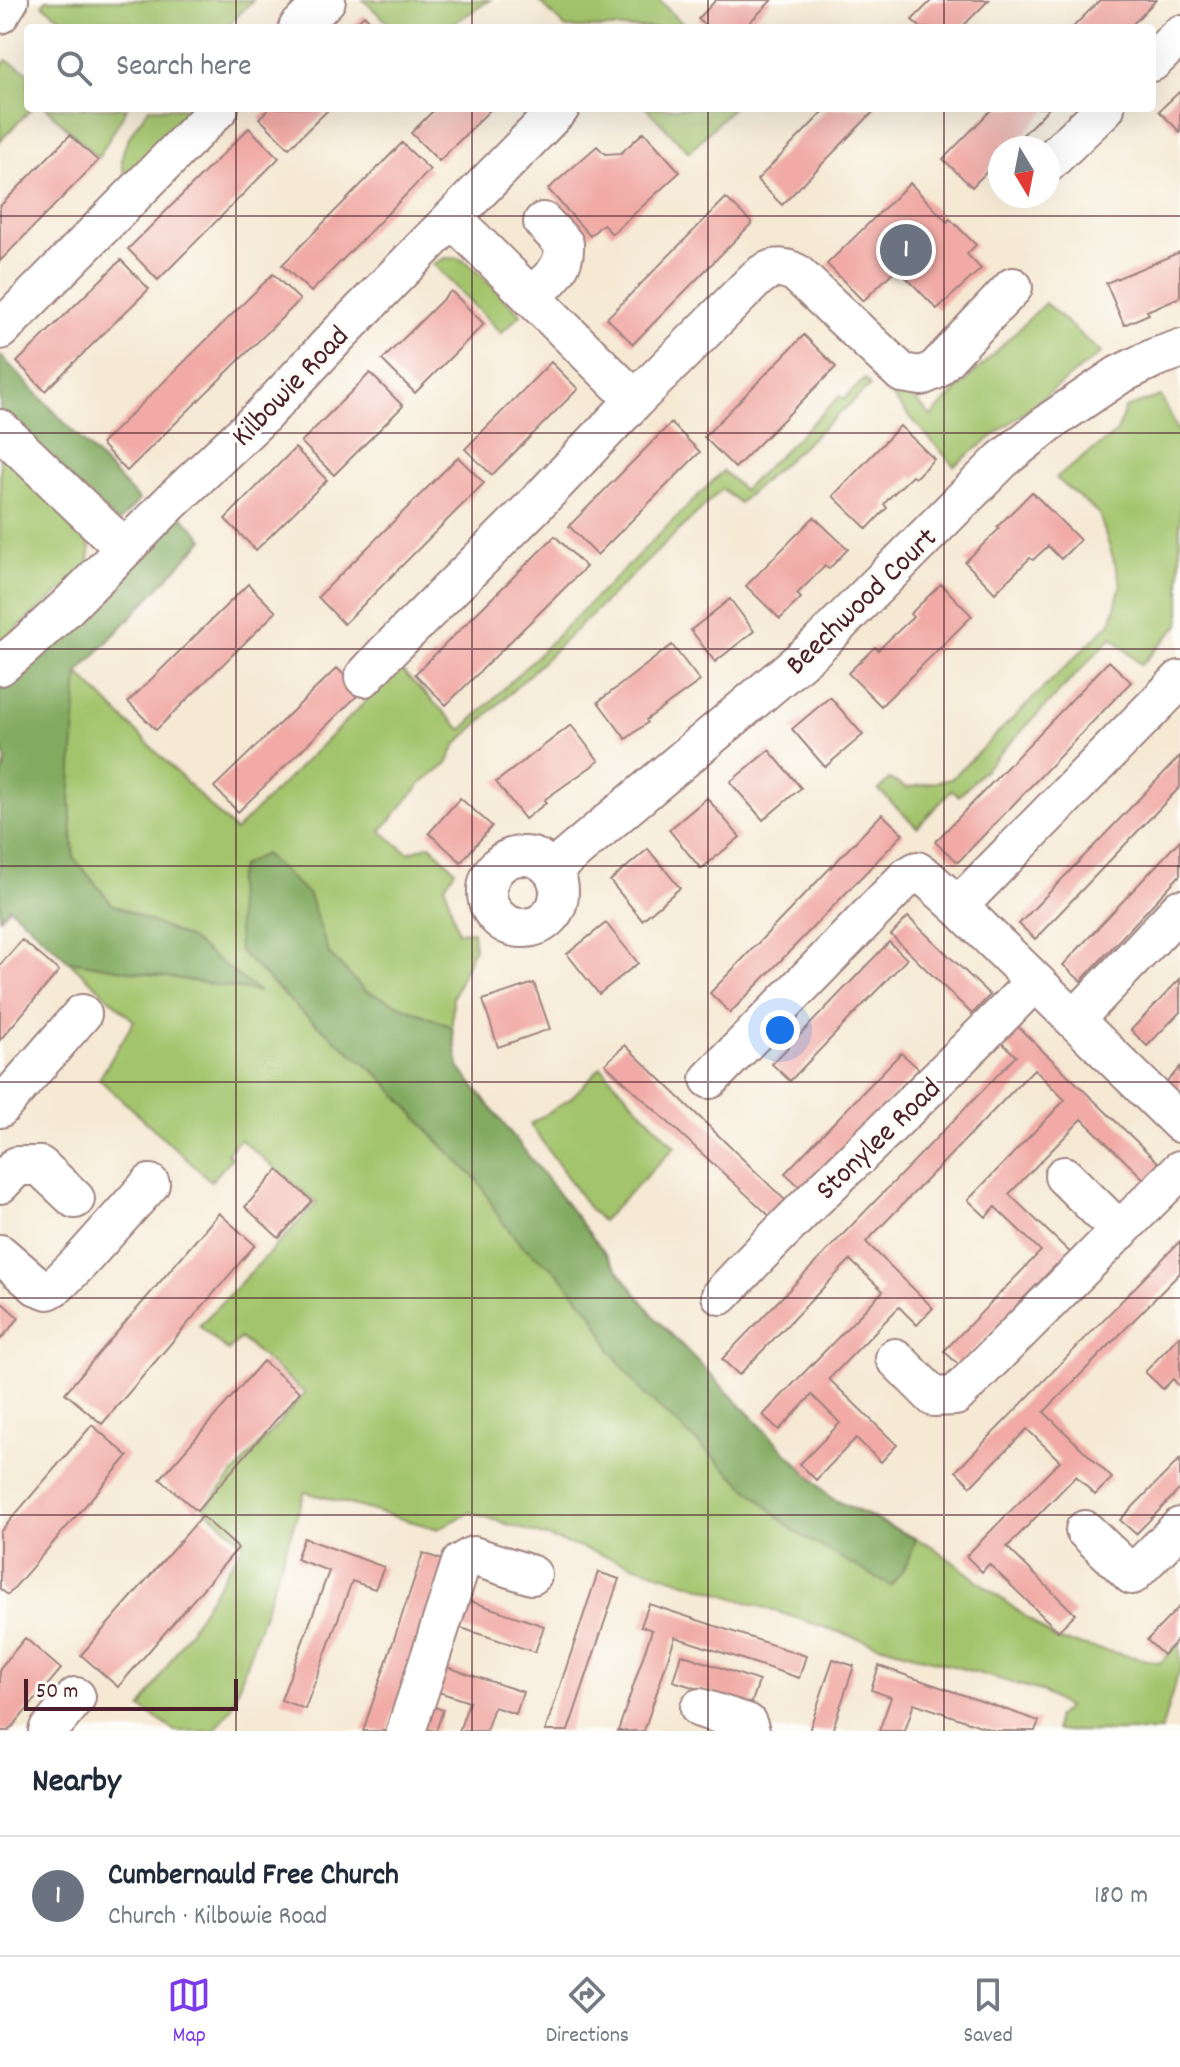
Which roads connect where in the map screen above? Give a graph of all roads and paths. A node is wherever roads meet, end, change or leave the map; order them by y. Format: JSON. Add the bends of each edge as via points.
{"nodes":[{"id":1,"x":9,"y":0,"type":"edge"},
{"id":2,"x":326,"y":0,"type":"edge"},
{"id":3,"x":0,"y":14,"type":"edge"},
{"id":4,"x":302,"y":24,"type":"edge"},
{"id":5,"x":1180,"y":35,"type":"edge"},
{"id":6,"x":1156,"y":58,"type":"edge"},
{"id":7,"x":215,"y":112,"type":"edge"},
{"id":8,"x":556,"y":112,"type":"edge"},
{"id":9,"x":1101,"y":112,"type":"edge"},
{"id":10,"x":1060,"y":151,"type":"edge"},
{"id":11,"x":453,"y":219,"type":"junction"},
{"id":12,"x":543,"y":222,"type":"dead end"},
{"id":13,"x":1013,"y":287,"type":"dead end"},
{"id":14,"x":531,"y":297,"type":"junction"},
{"id":15,"x":0,"y":330,"type":"edge"},
{"id":16,"x":1180,"y":349,"type":"edge"},
{"id":17,"x":635,"y":400,"type":"junction"},
{"id":18,"x":0,"y":429,"type":"edge"},
{"id":19,"x":124,"y":548,"type":"junction"},
{"id":20,"x":0,"y":666,"type":"edge"},
{"id":21,"x":364,"y":677,"type":"dead end"},
{"id":22,"x":1180,"y":680,"type":"edge"},
{"id":23,"x":552,"y":870,"type":"dead end"},
{"id":24,"x":958,"y":906,"type":"junction"},
{"id":25,"x":1180,"y":909,"type":"edge"},
{"id":26,"x":1034,"y":982,"type":"junction"},
{"id":27,"x":82,"y":1014,"type":"dead end"},
{"id":28,"x":1075,"y":1019,"type":"junction"},
{"id":29,"x":710,"y":1079,"type":"dead end"},
{"id":30,"x":0,"y":1108,"type":"edge"},
{"id":31,"x":1180,"y":1123,"type":"edge"},
{"id":32,"x":1180,"y":1170,"type":"edge"},
{"id":33,"x":1064,"y":1176,"type":"dead end"},
{"id":34,"x":0,"y":1184,"type":"edge"},
{"id":35,"x":150,"y":1184,"type":"dead end"},
{"id":36,"x":75,"y":1199,"type":"dead end"},
{"id":37,"x":1120,"y":1231,"type":"junction"},
{"id":38,"x":0,"y":1254,"type":"edge"},
{"id":39,"x":721,"y":1295,"type":"dead end"},
{"id":40,"x":895,"y":1358,"type":"dead end"},
{"id":41,"x":1180,"y":1527,"type":"edge"},
{"id":42,"x":1085,"y":1530,"type":"dead end"},
{"id":43,"x":532,"y":1575,"type":"dead end"},
{"id":44,"x":76,"y":1697,"type":"dead end"},
{"id":45,"x":700,"y":1708,"type":"dead end"},
{"id":46,"x":48,"y":1731,"type":"edge"},
{"id":47,"x":406,"y":1731,"type":"edge"},
{"id":48,"x":750,"y":1731,"type":"edge"}],
"edges":[{"from":1,"to":3,"type":"street"},
{"from":2,"to":4,"type":"street"},
{"from":5,"to":6,"type":"street"},
{"from":7,"to":15,"type":"street"},
{"from":8,"to":11,"type":"street","name":"Kilbowie Road"},
{"from":9,"to":10,"type":"street"},
{"from":11,"to":14,"type":"street"},
{"from":11,"to":19,"type":"street","name":"Kilbowie Road","via":[[262,416]]},
{"from":12,"to":14,"type":"street","via":[[564,244],[565,255],[558,271]]},
{"from":13,"to":17,"type":"street","via":[[935,370],[921,376],[902,373],[796,273],[776,267],[757,278]]},
{"from":14,"to":17,"type":"street"},
{"from":16,"to":23,"type":"street","name":"Beechwood Court","via":[[1119,375],[1002,460],[813,650]]},
{"from":17,"to":21,"type":"street"},
{"from":18,"to":19,"type":"street"},
{"from":19,"to":20,"type":"street","name":"Kilbowie Road"},
{"from":22,"to":24,"type":"street"},
{"from":24,"to":26,"type":"street"},
{"from":24,"to":29,"type":"street","via":[[917,871],[907,877]]},
{"from":25,"to":28,"type":"street"},
{"from":26,"to":28,"type":"street"},
{"from":26,"to":39,"type":"street","name":"Stonylee Road"},
{"from":27,"to":30,"type":"street"},
{"from":28,"to":31,"type":"street"},
{"from":32,"to":37,"type":"street"},
{"from":33,"to":37,"type":"street"},
{"from":34,"to":36,"type":"street","via":[[17,1166],[40,1166]]},
{"from":35,"to":38,"type":"street","via":[[48,1290]]},
{"from":37,"to":40,"type":"street","via":[[955,1396],[934,1397]]},
{"from":41,"to":42,"type":"street","via":[[1132,1575]]},
{"from":43,"to":47,"type":"street","via":[[473,1556],[461,1563]]},
{"from":44,"to":46,"type":"street"},
{"from":45,"to":48,"type":"street","via":[[747,1723]]}]}
